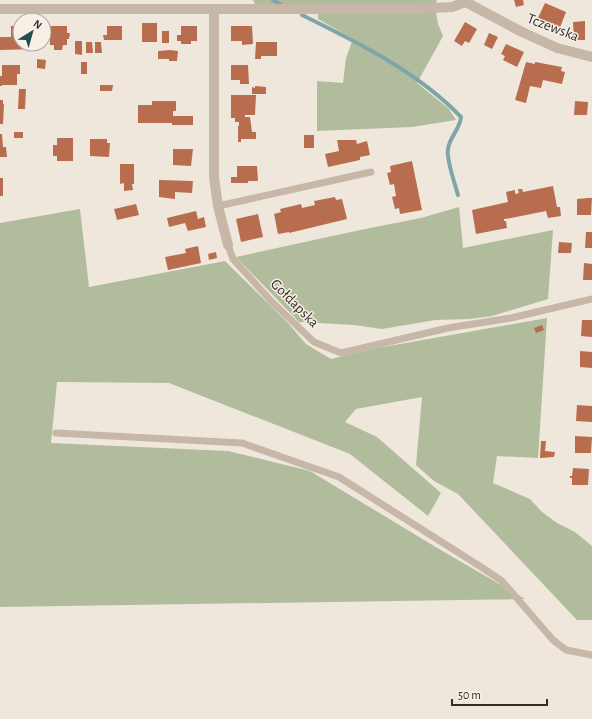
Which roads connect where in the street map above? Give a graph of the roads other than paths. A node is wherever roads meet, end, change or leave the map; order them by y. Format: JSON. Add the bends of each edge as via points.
{"nodes":[{"id":1,"x":464,"y":1,"type":"edge"},
{"id":2,"x":0,"y":9,"type":"edge"},
{"id":3,"x":214,"y":9,"type":"junction"},
{"id":4,"x":592,"y":57,"type":"edge"},
{"id":5,"x":371,"y":172,"type":"dead end"},
{"id":6,"x":218,"y":206,"type":"junction"},
{"id":7,"x":228,"y":244,"type":"joint"},
{"id":8,"x":592,"y":299,"type":"edge"},
{"id":9,"x":56,"y":433,"type":"dead end"},
{"id":10,"x":592,"y":655,"type":"edge"}],
"edges":[{"from":1,"to":3,"type":"street","via":[[452,8]]},
{"from":1,"to":4,"type":"street","name":"Tczewska","via":[[557,48]]},
{"from":2,"to":3,"type":"street"},
{"from":3,"to":6,"type":"street","name":"Gołdapska","via":[[214,177]]},
{"from":5,"to":6,"type":"lane"},
{"from":6,"to":7,"type":"street","name":"Gołdapska"},
{"from":7,"to":8,"type":"lane","name":"Gołdapska","via":[[233,260],[272,302],[314,342],[341,353]]},
{"from":9,"to":10,"type":"lane","via":[[242,443],[339,477],[502,581],[553,640],[566,650]]}]}
